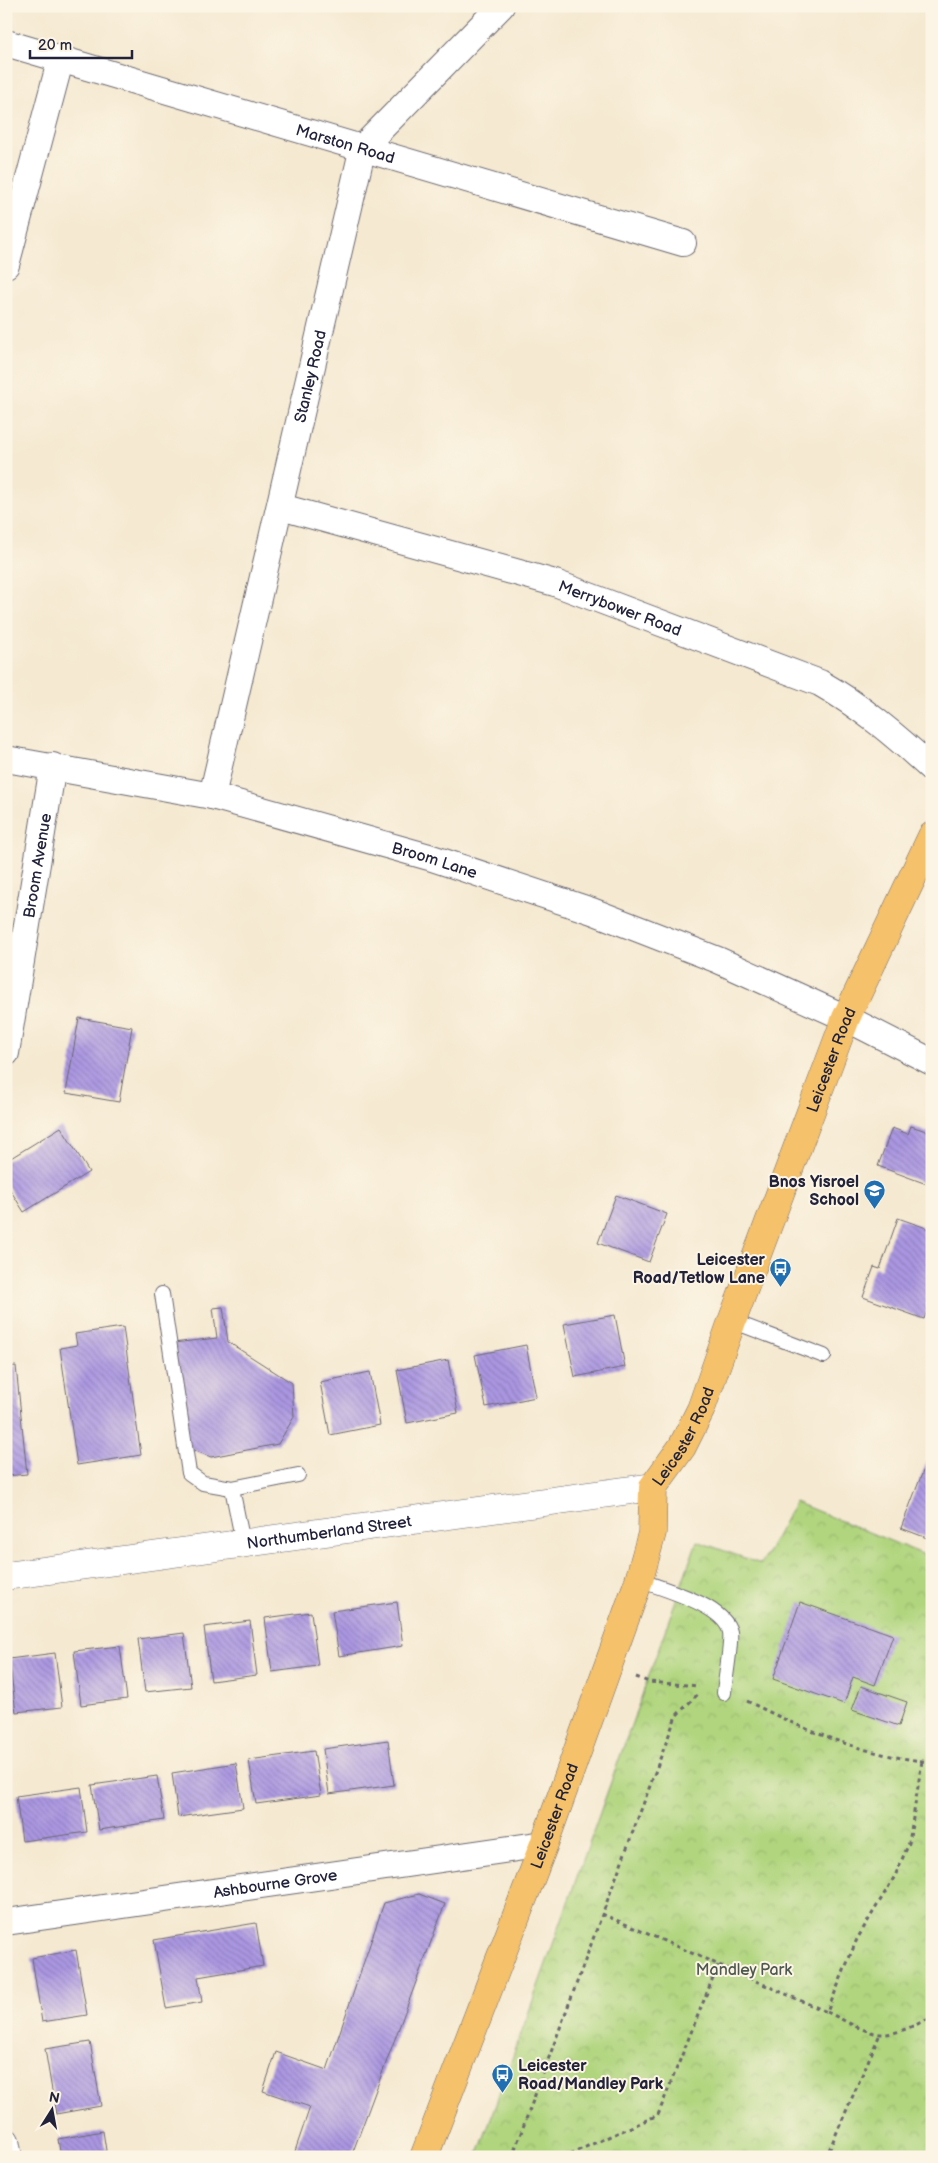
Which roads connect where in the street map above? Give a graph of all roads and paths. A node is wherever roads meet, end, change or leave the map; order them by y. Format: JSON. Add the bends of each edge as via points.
{"nodes":[{"id":1,"x":501,"y":6,"type":"edge"},
{"id":2,"x":6,"y":43,"type":"edge"},
{"id":3,"x":61,"y":58,"type":"junction"},
{"id":4,"x":363,"y":147,"type":"junction"},
{"id":5,"x":683,"y":243,"type":"dead end"},
{"id":6,"x":6,"y":265,"type":"edge"},
{"id":7,"x":281,"y":507,"type":"junction"},
{"id":8,"x":6,"y":759,"type":"edge"},
{"id":9,"x":53,"y":766,"type":"junction"},
{"id":10,"x":932,"y":768,"type":"edge"},
{"id":11,"x":212,"y":796,"type":"junction"},
{"id":12,"x":932,"y":836,"type":"edge"},
{"id":13,"x":846,"y":1018,"type":"junction"},
{"id":14,"x":6,"y":1053,"type":"edge"},
{"id":15,"x":932,"y":1062,"type":"edge"},
{"id":16,"x":162,"y":1294,"type":"dead end"},
{"id":17,"x":732,"y":1321,"type":"junction"},
{"id":18,"x":824,"y":1356,"type":"dead end"},
{"id":19,"x":298,"y":1475,"type":"dead end"},
{"id":20,"x":653,"y":1487,"type":"junction"},
{"id":21,"x":232,"y":1488,"type":"junction"},
{"id":22,"x":243,"y":1543,"type":"junction"},
{"id":23,"x":6,"y":1576,"type":"edge"},
{"id":24,"x":639,"y":1580,"type":"junction"},
{"id":25,"x":608,"y":1667,"type":"junction"},
{"id":26,"x":724,"y":1693,"type":"joint"},
{"id":27,"x":922,"y":1761,"type":"junction"},
{"id":28,"x":932,"y":1762,"type":"edge"},
{"id":29,"x":544,"y":1844,"type":"junction"},
{"id":30,"x":602,"y":1914,"type":"junction"},
{"id":31,"x":6,"y":1922,"type":"edge"},
{"id":32,"x":718,"y":1965,"type":"junction"},
{"id":33,"x":827,"y":2012,"type":"junction"},
{"id":34,"x":932,"y":2018,"type":"edge"},
{"id":35,"x":880,"y":2034,"type":"junction"},
{"id":36,"x":6,"y":2141,"type":"edge"},
{"id":37,"x":9,"y":2157,"type":"edge"},
{"id":38,"x":424,"y":2157,"type":"edge"},
{"id":39,"x":512,"y":2157,"type":"edge"},
{"id":40,"x":563,"y":2157,"type":"edge"},
{"id":41,"x":826,"y":2157,"type":"edge"}],
"edges":[{"from":1,"to":4,"type":"street"},
{"from":2,"to":3,"type":"street","name":"Marston Road"},
{"from":3,"to":4,"type":"street","name":"Marston Road"},
{"from":3,"to":6,"type":"street"},
{"from":4,"to":5,"type":"street","name":"Marston Road"},
{"from":4,"to":7,"type":"street","name":"Stanley Road"},
{"from":7,"to":10,"type":"street","name":"Merrybower Road","via":[[555,583],[820,683],[879,722]]},
{"from":7,"to":11,"type":"street","name":"Stanley Road"},
{"from":8,"to":9,"type":"street","name":"Broom Lane"},
{"from":9,"to":11,"type":"street","name":"Broom Lane"},
{"from":9,"to":14,"type":"street","name":"Broom Avenue"},
{"from":11,"to":13,"type":"street","name":"Broom Lane","via":[[429,857],[592,911],[718,960]]},
{"from":12,"to":13,"type":"main road","name":"Leicester Road"},
{"from":13,"to":15,"type":"street","name":"Broom Lane"},
{"from":13,"to":17,"type":"main road","name":"Leicester Road"},
{"from":16,"to":21,"type":"lane","via":[[188,1473],[203,1483]]},
{"from":17,"to":18,"type":"lane"},
{"from":17,"to":20,"type":"main road","name":"Leicester Road","via":[[701,1409],[682,1448]]},
{"from":19,"to":21,"type":"lane"},
{"from":20,"to":22,"type":"street","name":"Northumberland Street"},
{"from":20,"to":24,"type":"main road","name":"Leicester Road","via":[[652,1533]]},
{"from":21,"to":22,"type":"lane"},
{"from":22,"to":23,"type":"street","name":"Northumberland Street"},
{"from":24,"to":25,"type":"main road","name":"Leicester Road"},
{"from":24,"to":26,"type":"lane","via":[[713,1610],[724,1619],[730,1632]]},
{"from":25,"to":29,"type":"main road","name":"Leicester Road"},
{"from":25,"to":30,"type":"path","via":[[649,1682],[706,1687],[676,1716]]},
{"from":26,"to":27,"type":"path","via":[[836,1742],[901,1760]]},
{"from":27,"to":28,"type":"path"},
{"from":27,"to":33,"type":"path","via":[[909,1843],[895,1876],[857,1939]]},
{"from":29,"to":31,"type":"street","name":"Ashbourne Grove"},
{"from":29,"to":38,"type":"main road","name":"Leicester Road"},
{"from":30,"to":32,"type":"path"},
{"from":30,"to":39,"type":"path"},
{"from":32,"to":33,"type":"path"},
{"from":32,"to":40,"type":"path","via":[[658,2115]]},
{"from":33,"to":35,"type":"path"},
{"from":34,"to":35,"type":"path"},
{"from":35,"to":41,"type":"path"},
{"from":36,"to":37,"type":"street"}]}
